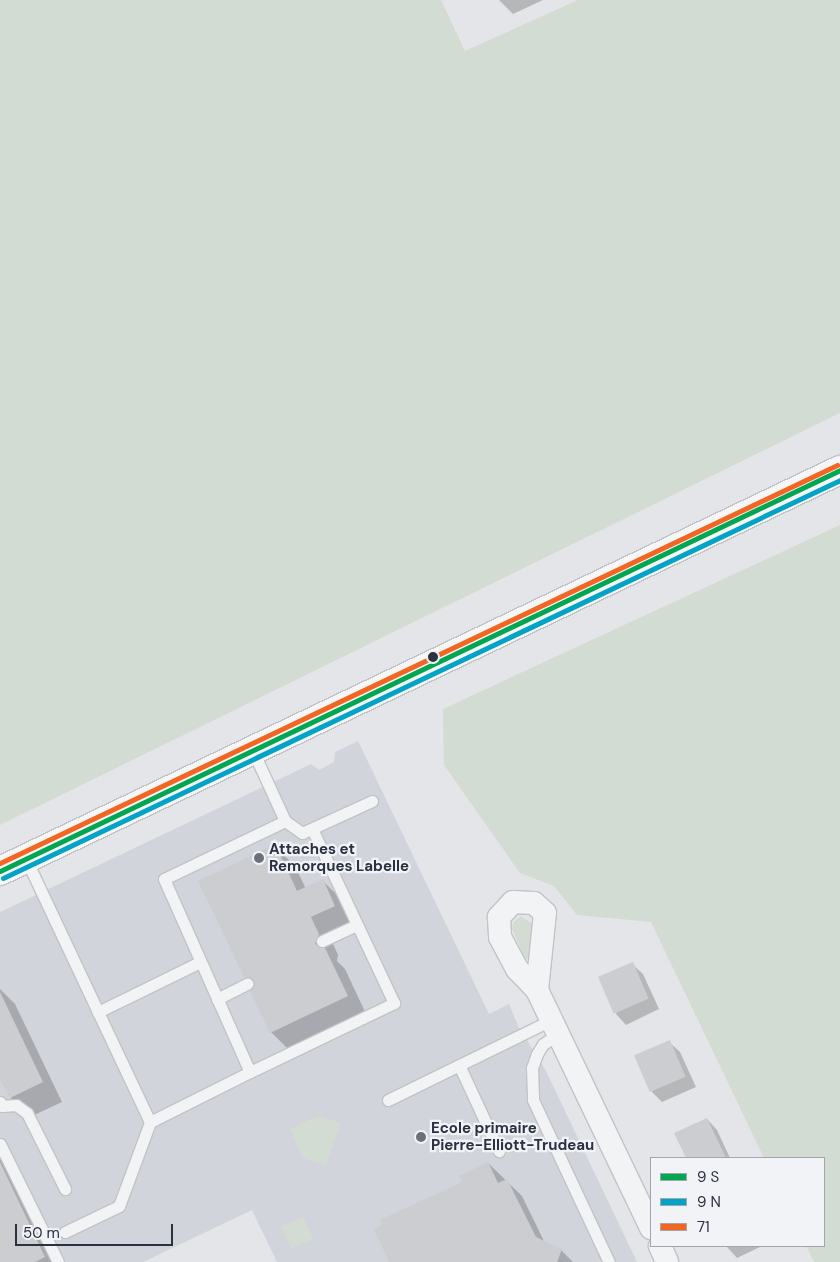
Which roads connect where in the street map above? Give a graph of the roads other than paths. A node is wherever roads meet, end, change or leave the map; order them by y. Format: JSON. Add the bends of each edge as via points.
{"nodes":[{"id":1,"x":838,"y":472,"type":"edge"},
{"id":2,"x":253,"y":751,"type":"junction"},
{"id":3,"x":372,"y":801,"type":"dead end"},
{"id":4,"x":285,"y":821,"type":"junction"},
{"id":5,"x":312,"y":829,"type":"junction"},
{"id":6,"x":26,"y":859,"type":"junction"},
{"id":7,"x":0,"y":871,"type":"edge"},
{"id":8,"x":357,"y":925,"type":"junction"},
{"id":9,"x":322,"y":941,"type":"dead end"},
{"id":10,"x":200,"y":962,"type":"junction"},
{"id":11,"x":247,"y":984,"type":"dead end"},
{"id":12,"x":537,"y":990,"type":"dead end"},
{"id":13,"x":217,"y":999,"type":"junction"},
{"id":14,"x":98,"y":1012,"type":"junction"},
{"id":15,"x":555,"y":1027,"type":"junction"},
{"id":16,"x":458,"y":1065,"type":"junction"},
{"id":17,"x":250,"y":1072,"type":"junction"},
{"id":18,"x":388,"y":1100,"type":"dead end"},
{"id":19,"x":0,"y":1102,"type":"edge"},
{"id":20,"x":150,"y":1122,"type":"junction"},
{"id":21,"x":0,"y":1144,"type":"edge"},
{"id":22,"x":499,"y":1151,"type":"dead end"},
{"id":23,"x":65,"y":1189,"type":"dead end"},
{"id":24,"x":650,"y":1226,"type":"edge"},
{"id":25,"x":66,"y":1232,"type":"dead end"},
{"id":26,"x":660,"y":1247,"type":"edge"},
{"id":27,"x":58,"y":1262,"type":"edge"},
{"id":28,"x":608,"y":1262,"type":"edge"},
{"id":29,"x":667,"y":1262,"type":"edge"}],
"edges":[{"from":1,"to":2,"type":"main road"},
{"from":2,"to":4,"type":"lane"},
{"from":2,"to":6,"type":"main road"},
{"from":3,"to":5,"type":"lane"},
{"from":4,"to":5,"type":"lane","via":[[302,834]]},
{"from":4,"to":10,"type":"lane","via":[[164,879]]},
{"from":5,"to":8,"type":"lane"},
{"from":6,"to":7,"type":"main road"},
{"from":6,"to":14,"type":"lane"},
{"from":8,"to":9,"type":"lane"},
{"from":8,"to":17,"type":"lane","via":[[394,1003]]},
{"from":10,"to":13,"type":"lane"},
{"from":10,"to":14,"type":"lane"},
{"from":11,"to":13,"type":"lane"},
{"from":12,"to":15,"type":"street"},
{"from":13,"to":17,"type":"lane"},
{"from":14,"to":20,"type":"lane"},
{"from":15,"to":16,"type":"lane"},
{"from":15,"to":24,"type":"street"},
{"from":15,"to":28,"type":"lane","via":[[532,1068],[533,1100]]},
{"from":16,"to":18,"type":"lane"},
{"from":16,"to":22,"type":"lane"},
{"from":17,"to":20,"type":"lane"},
{"from":19,"to":23,"type":"lane","via":[[2,1106],[16,1105],[27,1113]]},
{"from":20,"to":25,"type":"lane","via":[[119,1206]]},
{"from":21,"to":27,"type":"lane"},
{"from":26,"to":29,"type":"street"}]}
